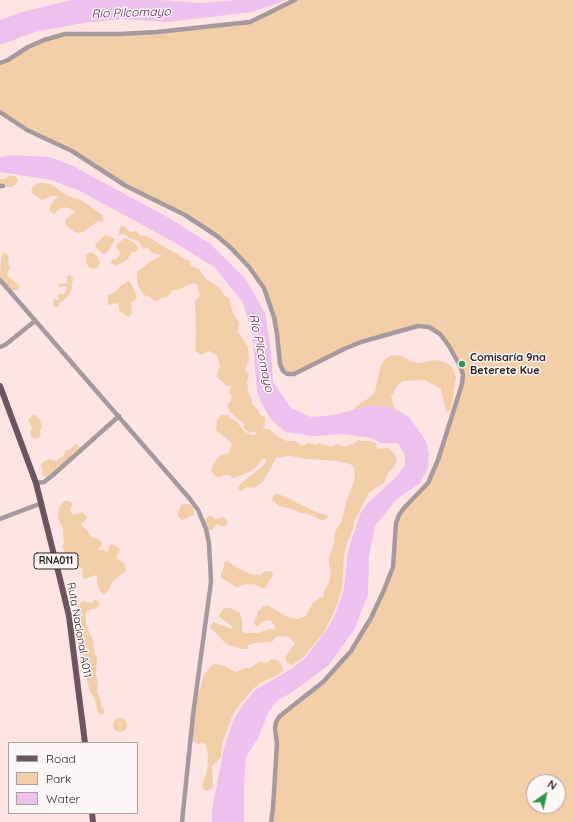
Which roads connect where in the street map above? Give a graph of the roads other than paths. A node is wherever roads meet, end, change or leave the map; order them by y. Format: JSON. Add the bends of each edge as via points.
{"nodes":[{"id":1,"x":295,"y":0,"type":"edge"},
{"id":2,"x":0,"y":64,"type":"edge"},
{"id":3,"x":0,"y":112,"type":"edge"},
{"id":4,"x":0,"y":280,"type":"edge"},
{"id":5,"x":35,"y":321,"type":"junction"},
{"id":6,"x":0,"y":347,"type":"edge"},
{"id":7,"x":0,"y":386,"type":"edge"},
{"id":8,"x":119,"y":416,"type":"junction"},
{"id":9,"x":36,"y":483,"type":"junction"},
{"id":10,"x":42,"y":503,"type":"junction"},
{"id":11,"x":0,"y":519,"type":"edge"},
{"id":12,"x":85,"y":742,"type":"edge"},
{"id":13,"x":182,"y":822,"type":"edge"},
{"id":14,"x":271,"y":822,"type":"edge"}],
"edges":[{"from":1,"to":2,"type":"street","via":[[250,22],[156,32],[66,34],[34,45]]},
{"from":3,"to":14,"type":"street","via":[[27,130],[72,151],[126,186],[185,215],[231,248],[264,288],[275,323],[280,364],[287,374],[294,374],[355,344],[418,326],[429,327],[440,334],[461,368],[462,384],[438,460],[428,483],[404,508],[396,523],[393,567],[371,618],[351,651],[323,682],[276,722],[277,743]]},
{"from":4,"to":5,"type":"street"},
{"from":5,"to":6,"type":"street"},
{"from":5,"to":8,"type":"street"},
{"from":7,"to":9,"type":"main road","name":"Ruta Nacional A011","number":"RNA011"},
{"from":8,"to":9,"type":"street","via":[[53,475],[44,482]]},
{"from":8,"to":13,"type":"street","via":[[190,499],[203,520],[209,543],[211,582]]},
{"from":9,"to":10,"type":"main road","name":"Ruta Nacional A011","number":"RNA011"},
{"from":10,"to":11,"type":"street"},
{"from":10,"to":12,"type":"main road","name":"Ruta Nacional A011","number":"RNA011","via":[[69,616]]}]}
